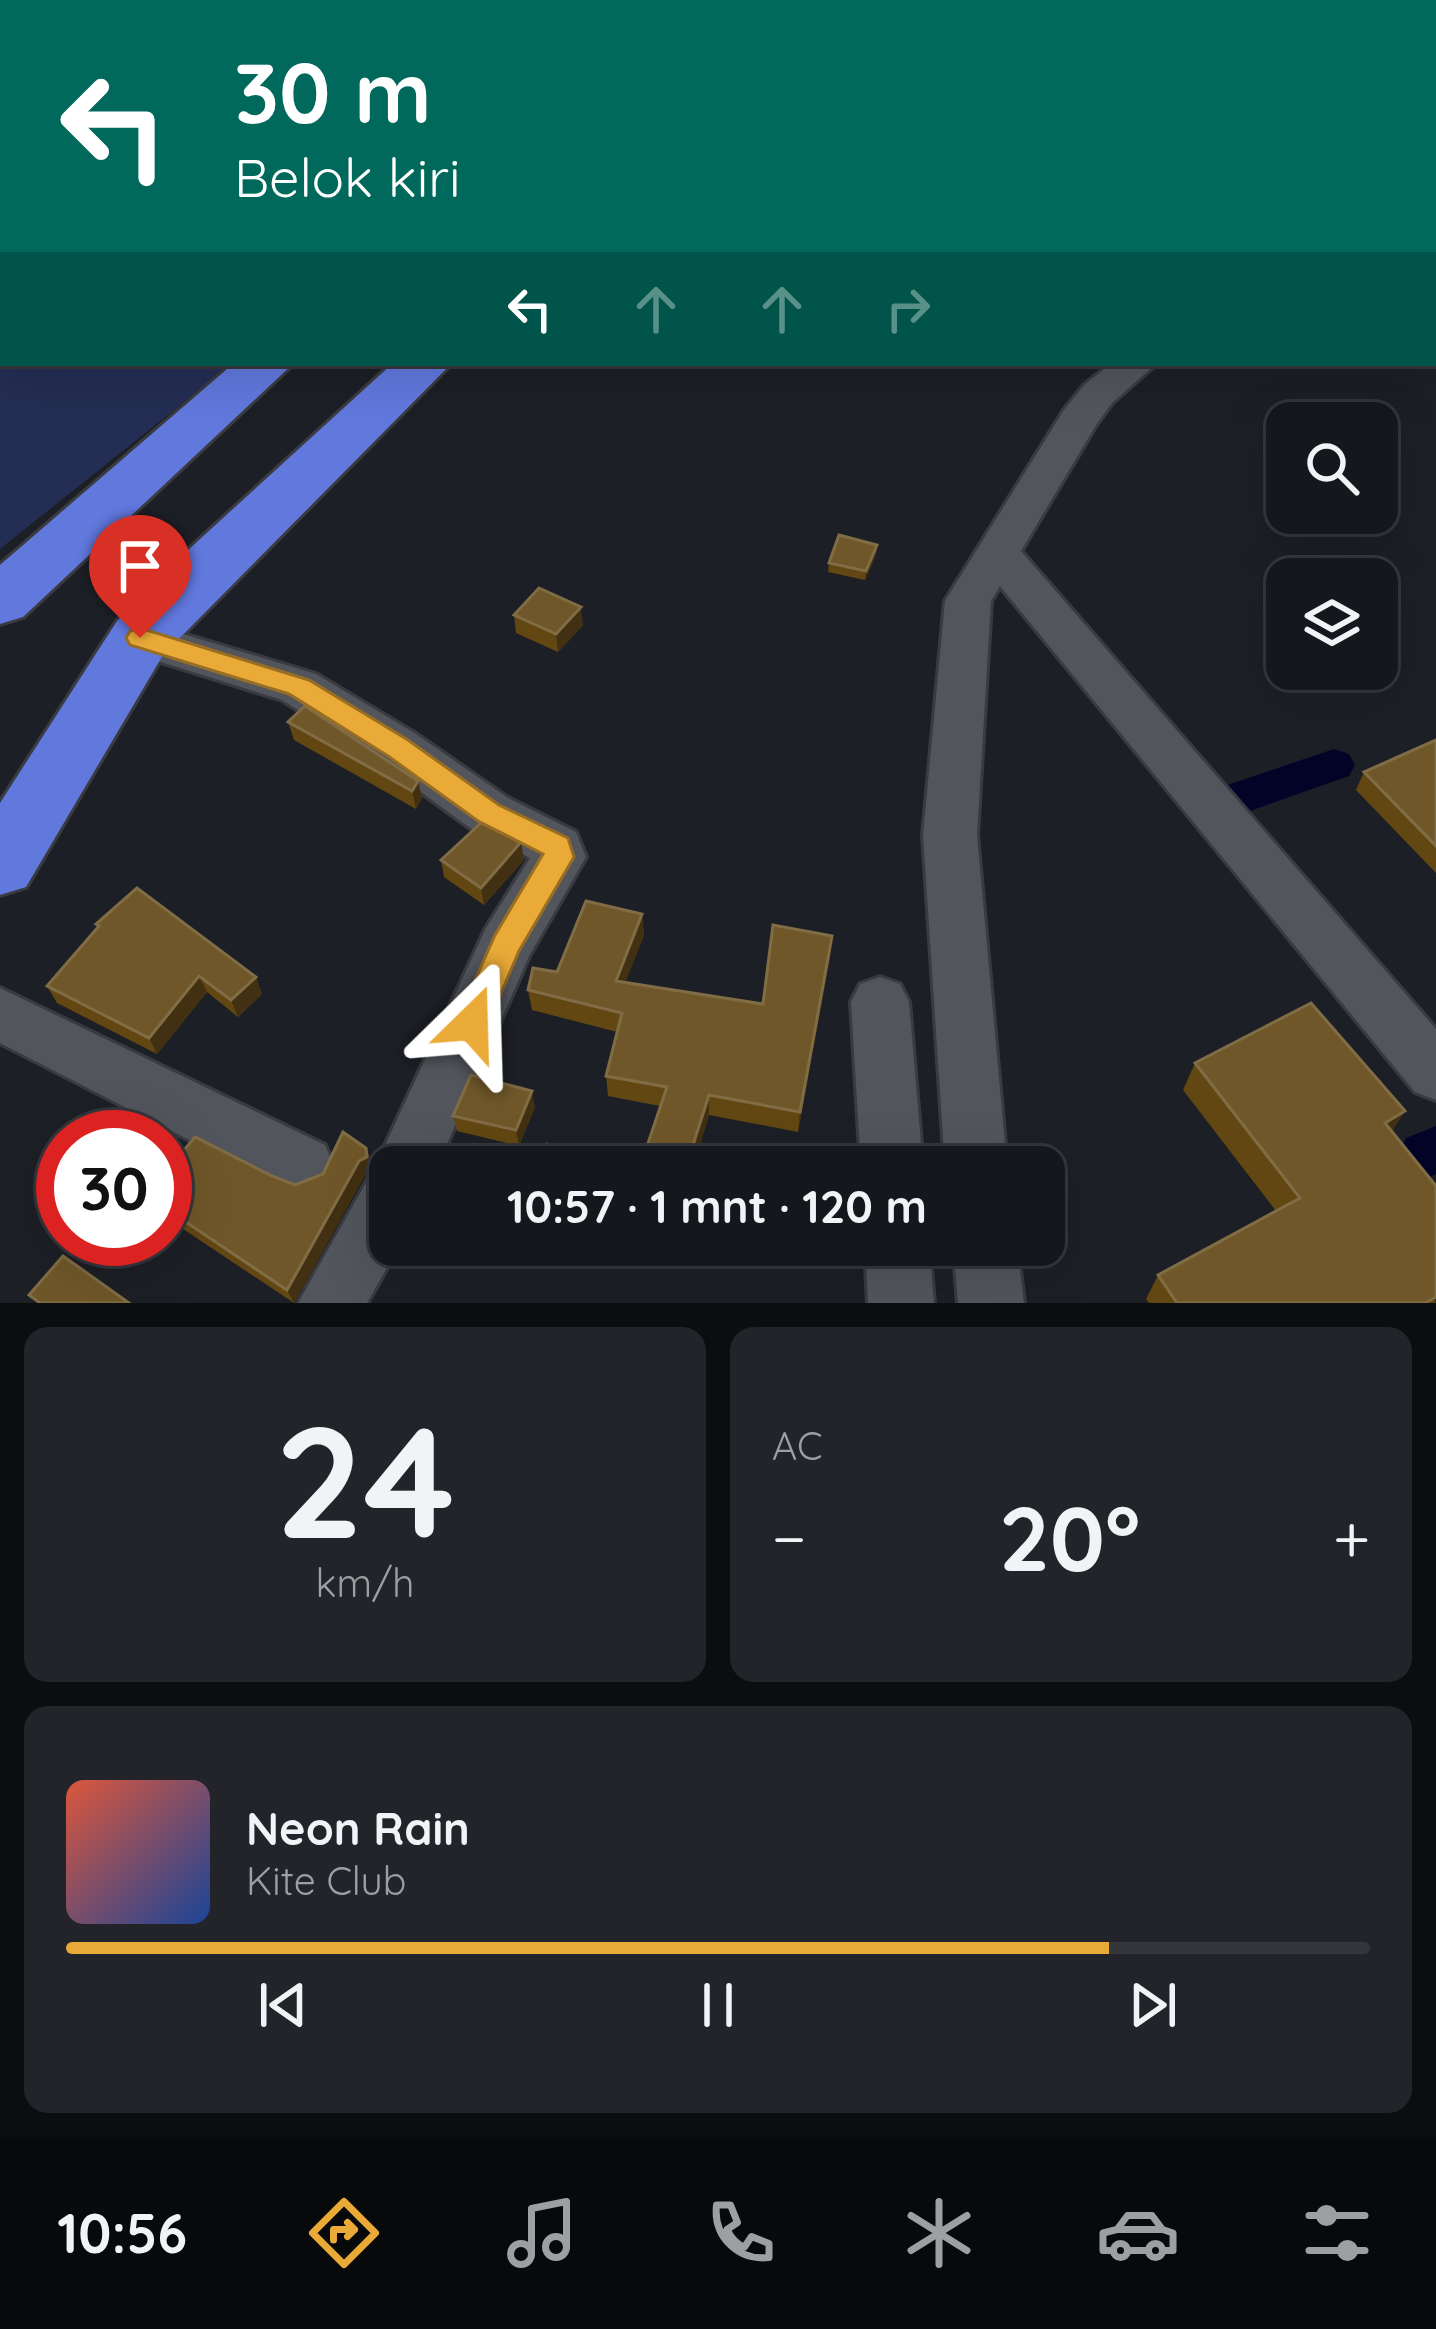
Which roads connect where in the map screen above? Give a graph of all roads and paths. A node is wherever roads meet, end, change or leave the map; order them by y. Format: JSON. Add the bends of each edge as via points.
{"nodes":[{"id":1,"x":264,"y":366,"type":"edge"},
{"id":2,"x":421,"y":366,"type":"edge"},
{"id":3,"x":1133,"y":366,"type":"edge"},
{"id":4,"x":996,"y":551,"type":"junction"},
{"id":5,"x":0,"y":601,"type":"edge"},
{"id":6,"x":140,"y":638,"type":"junction"},
{"id":7,"x":0,"y":865,"type":"edge"},
{"id":8,"x":880,"y":1002,"type":"dead end"},
{"id":9,"x":0,"y":1014,"type":"edge"},
{"id":10,"x":1436,"y":1073,"type":"edge"},
{"id":11,"x":415,"y":1146,"type":"edge"},
{"id":12,"x":890,"y":1146,"type":"edge"},
{"id":13,"x":974,"y":1146,"type":"edge"},
{"id":14,"x":304,"y":1166,"type":"dead end"},
{"id":15,"x":369,"y":1239,"type":"edge"},
{"id":16,"x":899,"y":1266,"type":"edge"},
{"id":17,"x":987,"y":1266,"type":"edge"},
{"id":18,"x":331,"y":1303,"type":"edge"},
{"id":19,"x":902,"y":1303,"type":"edge"},
{"id":20,"x":991,"y":1303,"type":"edge"}],
"edges":[{"from":1,"to":5,"type":"highway"},
{"from":2,"to":6,"type":"highway"},
{"from":3,"to":4,"type":"street","via":[[1098,394]]},
{"from":4,"to":10,"type":"street"},
{"from":4,"to":13,"type":"street","via":[[968,602],[950,835]]},
{"from":6,"to":7,"type":"highway"},
{"from":6,"to":11,"type":"street","via":[[299,687],[489,813],[557,847],[559,857],[496,964]]},
{"from":8,"to":12,"type":"street"},
{"from":9,"to":14,"type":"street"},
{"from":15,"to":18,"type":"street"},
{"from":16,"to":19,"type":"street"},
{"from":17,"to":20,"type":"street"}]}
